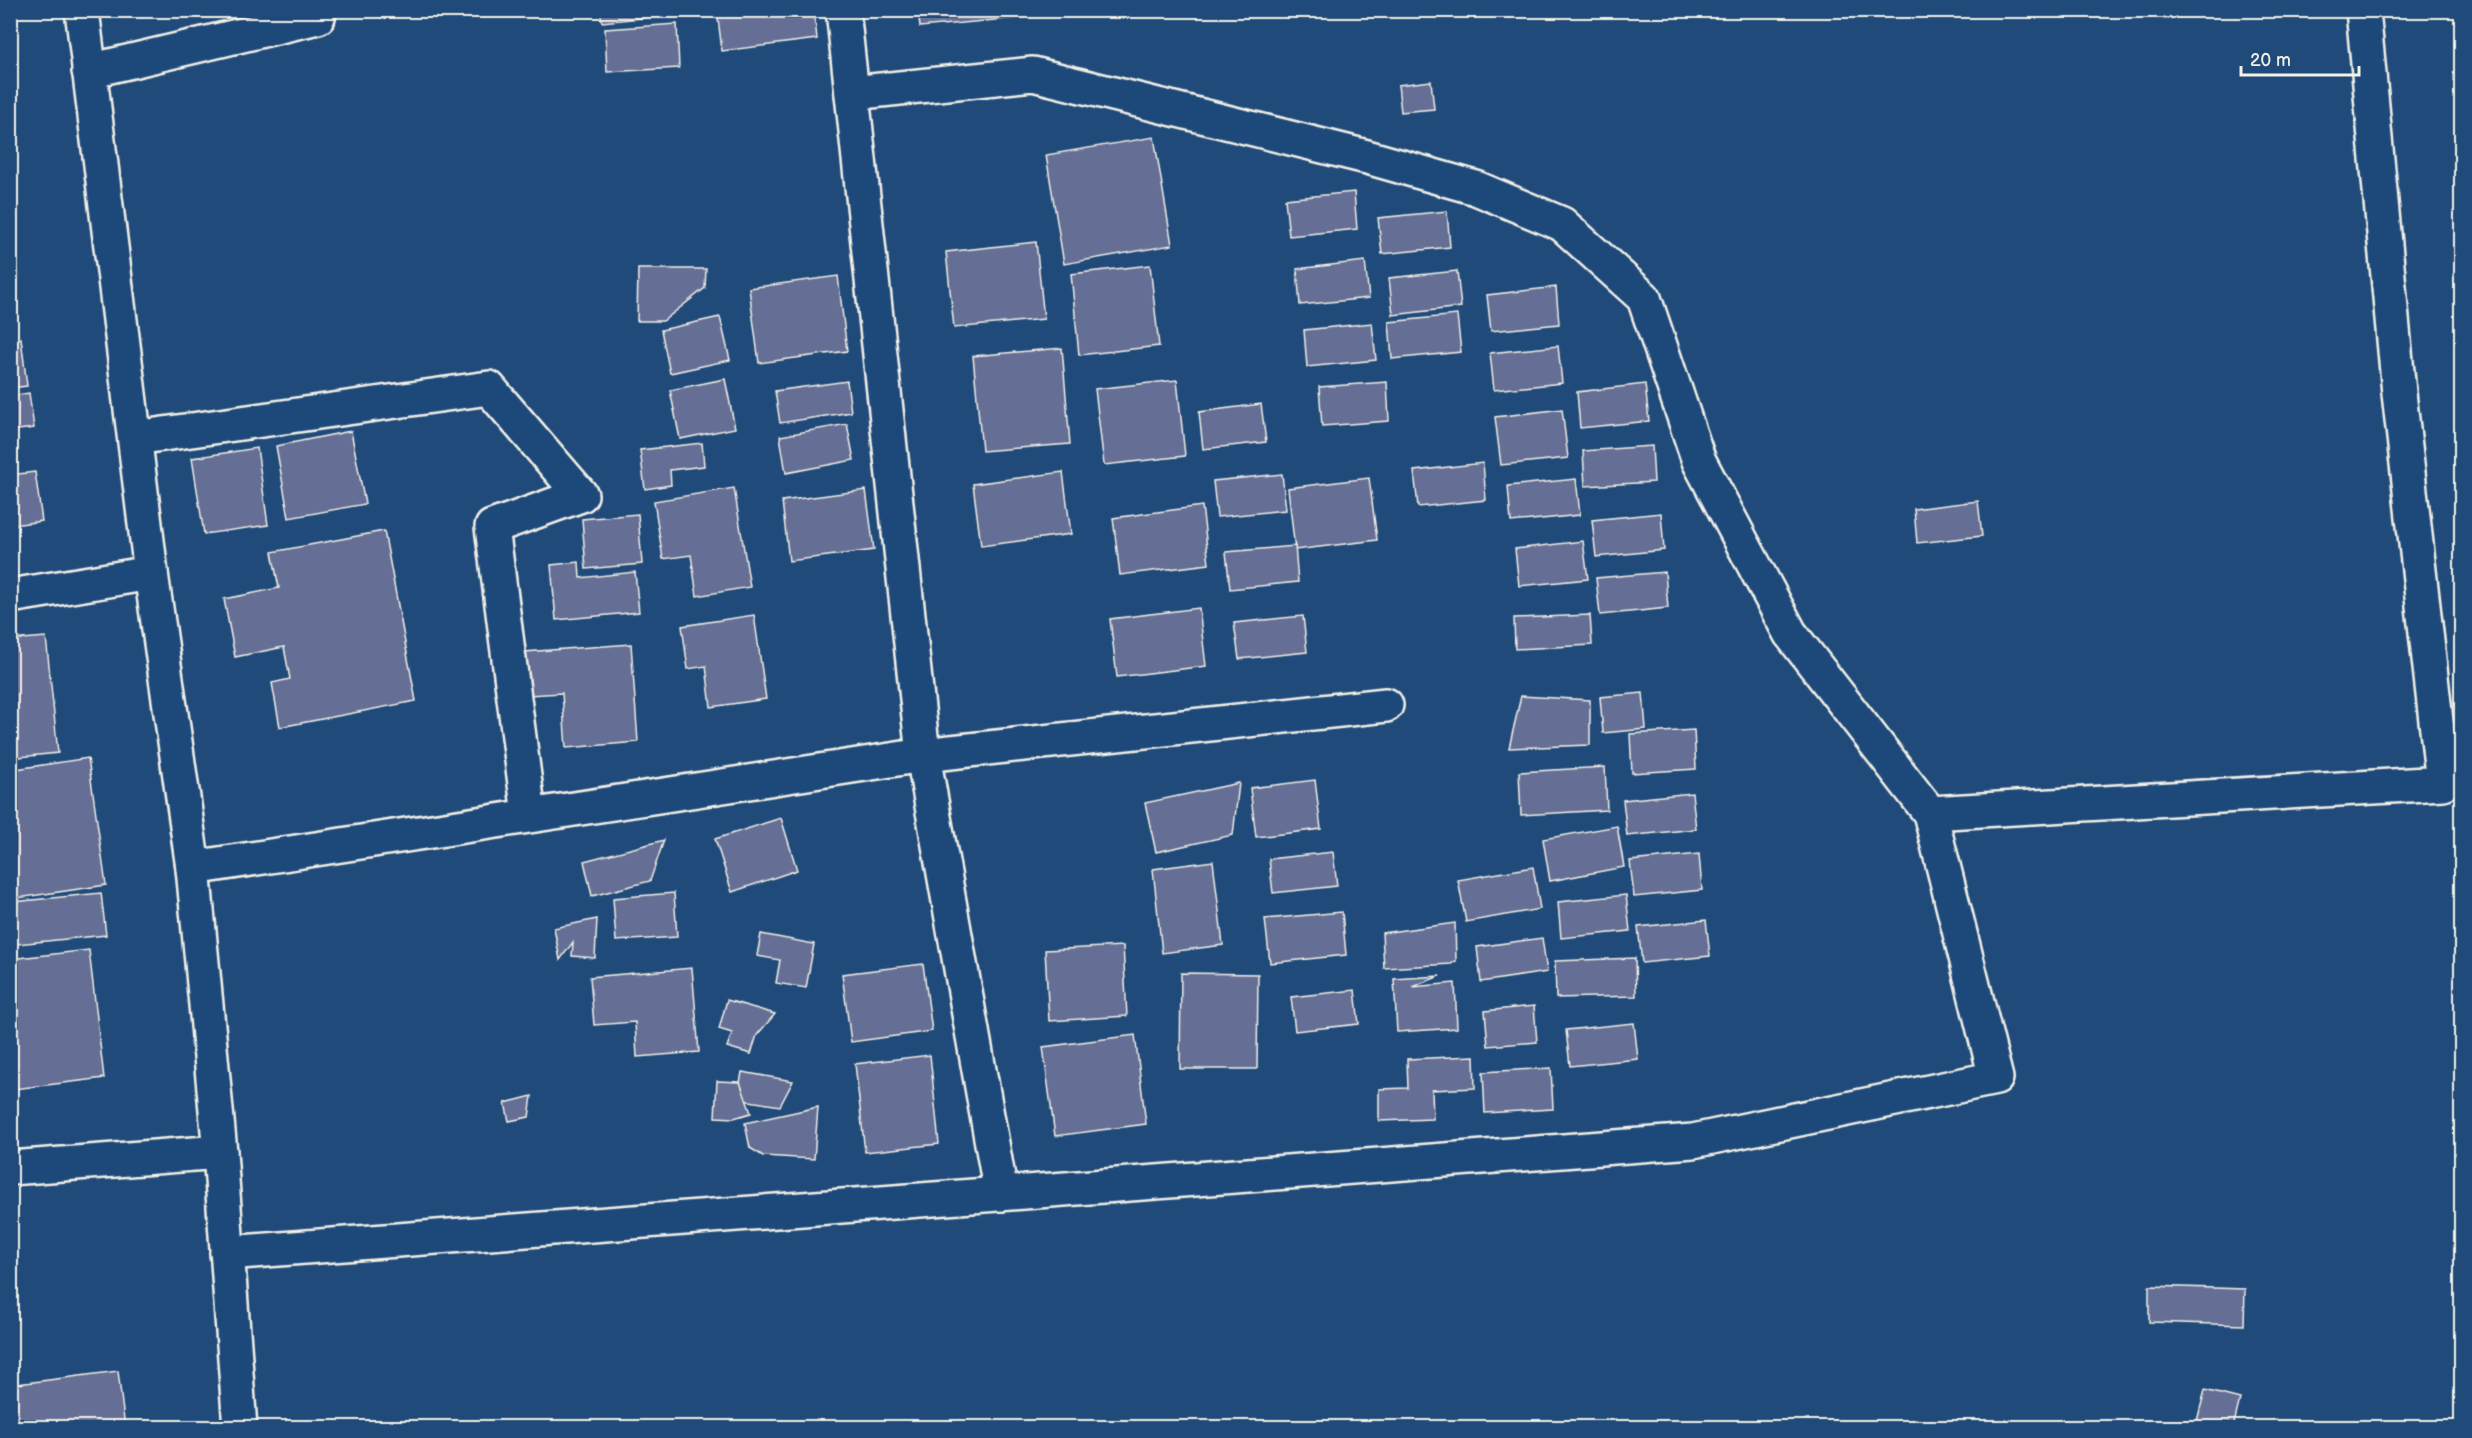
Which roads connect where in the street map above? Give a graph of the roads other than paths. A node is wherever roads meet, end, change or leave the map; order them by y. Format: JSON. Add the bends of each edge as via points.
{"nodes":[{"id":1,"x":82,"y":10,"type":"edge"},
{"id":2,"x":319,"y":10,"type":"edge"},
{"id":3,"x":843,"y":10,"type":"edge"},
{"id":4,"x":2363,"y":10,"type":"edge"},
{"id":5,"x":89,"y":71,"type":"junction"},
{"id":6,"x":852,"y":93,"type":"junction"},
{"id":7,"x":135,"y":438,"type":"junction"},
{"id":8,"x":151,"y":573,"type":"junction"},
{"id":9,"x":10,"y":596,"type":"edge"},
{"id":10,"x":1386,"y":705,"type":"dead end"},
{"id":11,"x":923,"y":754,"type":"junction"},
{"id":12,"x":1930,"y":813,"type":"junction"},
{"id":13,"x":529,"y":815,"type":"junction"},
{"id":14,"x":193,"y":868,"type":"junction"},
{"id":15,"x":220,"y":1152,"type":"junction"},
{"id":16,"x":10,"y":1168,"type":"edge"},
{"id":17,"x":1001,"y":1194,"type":"junction"},
{"id":18,"x":227,"y":1252,"type":"junction"},
{"id":19,"x":240,"y":1428,"type":"edge"}],
"edges":[{"from":1,"to":5,"type":"street"},
{"from":2,"to":5,"type":"street","via":[[318,17]]},
{"from":3,"to":6,"type":"street"},
{"from":4,"to":12,"type":"street","via":[[2400,405],[2443,783]]},
{"from":5,"to":7,"type":"street"},
{"from":6,"to":11,"type":"street"},
{"from":6,"to":12,"type":"street","via":[[1032,74],[1422,172],[1476,188],[1562,224],[1644,298],[1699,461],[1790,633]]},
{"from":7,"to":8,"type":"street"},
{"from":7,"to":13,"type":"street","via":[[489,387],[581,495],[492,527]]},
{"from":8,"to":9,"type":"street"},
{"from":8,"to":14,"type":"street"},
{"from":10,"to":11,"type":"street"},
{"from":11,"to":13,"type":"street"},
{"from":11,"to":17,"type":"street"},
{"from":12,"to":17,"type":"street","via":[[1996,1078],[1693,1141]]},
{"from":13,"to":14,"type":"street"},
{"from":14,"to":15,"type":"street"},
{"from":15,"to":16,"type":"street"},
{"from":15,"to":18,"type":"street"},
{"from":17,"to":18,"type":"street"},
{"from":18,"to":19,"type":"street"}]}
